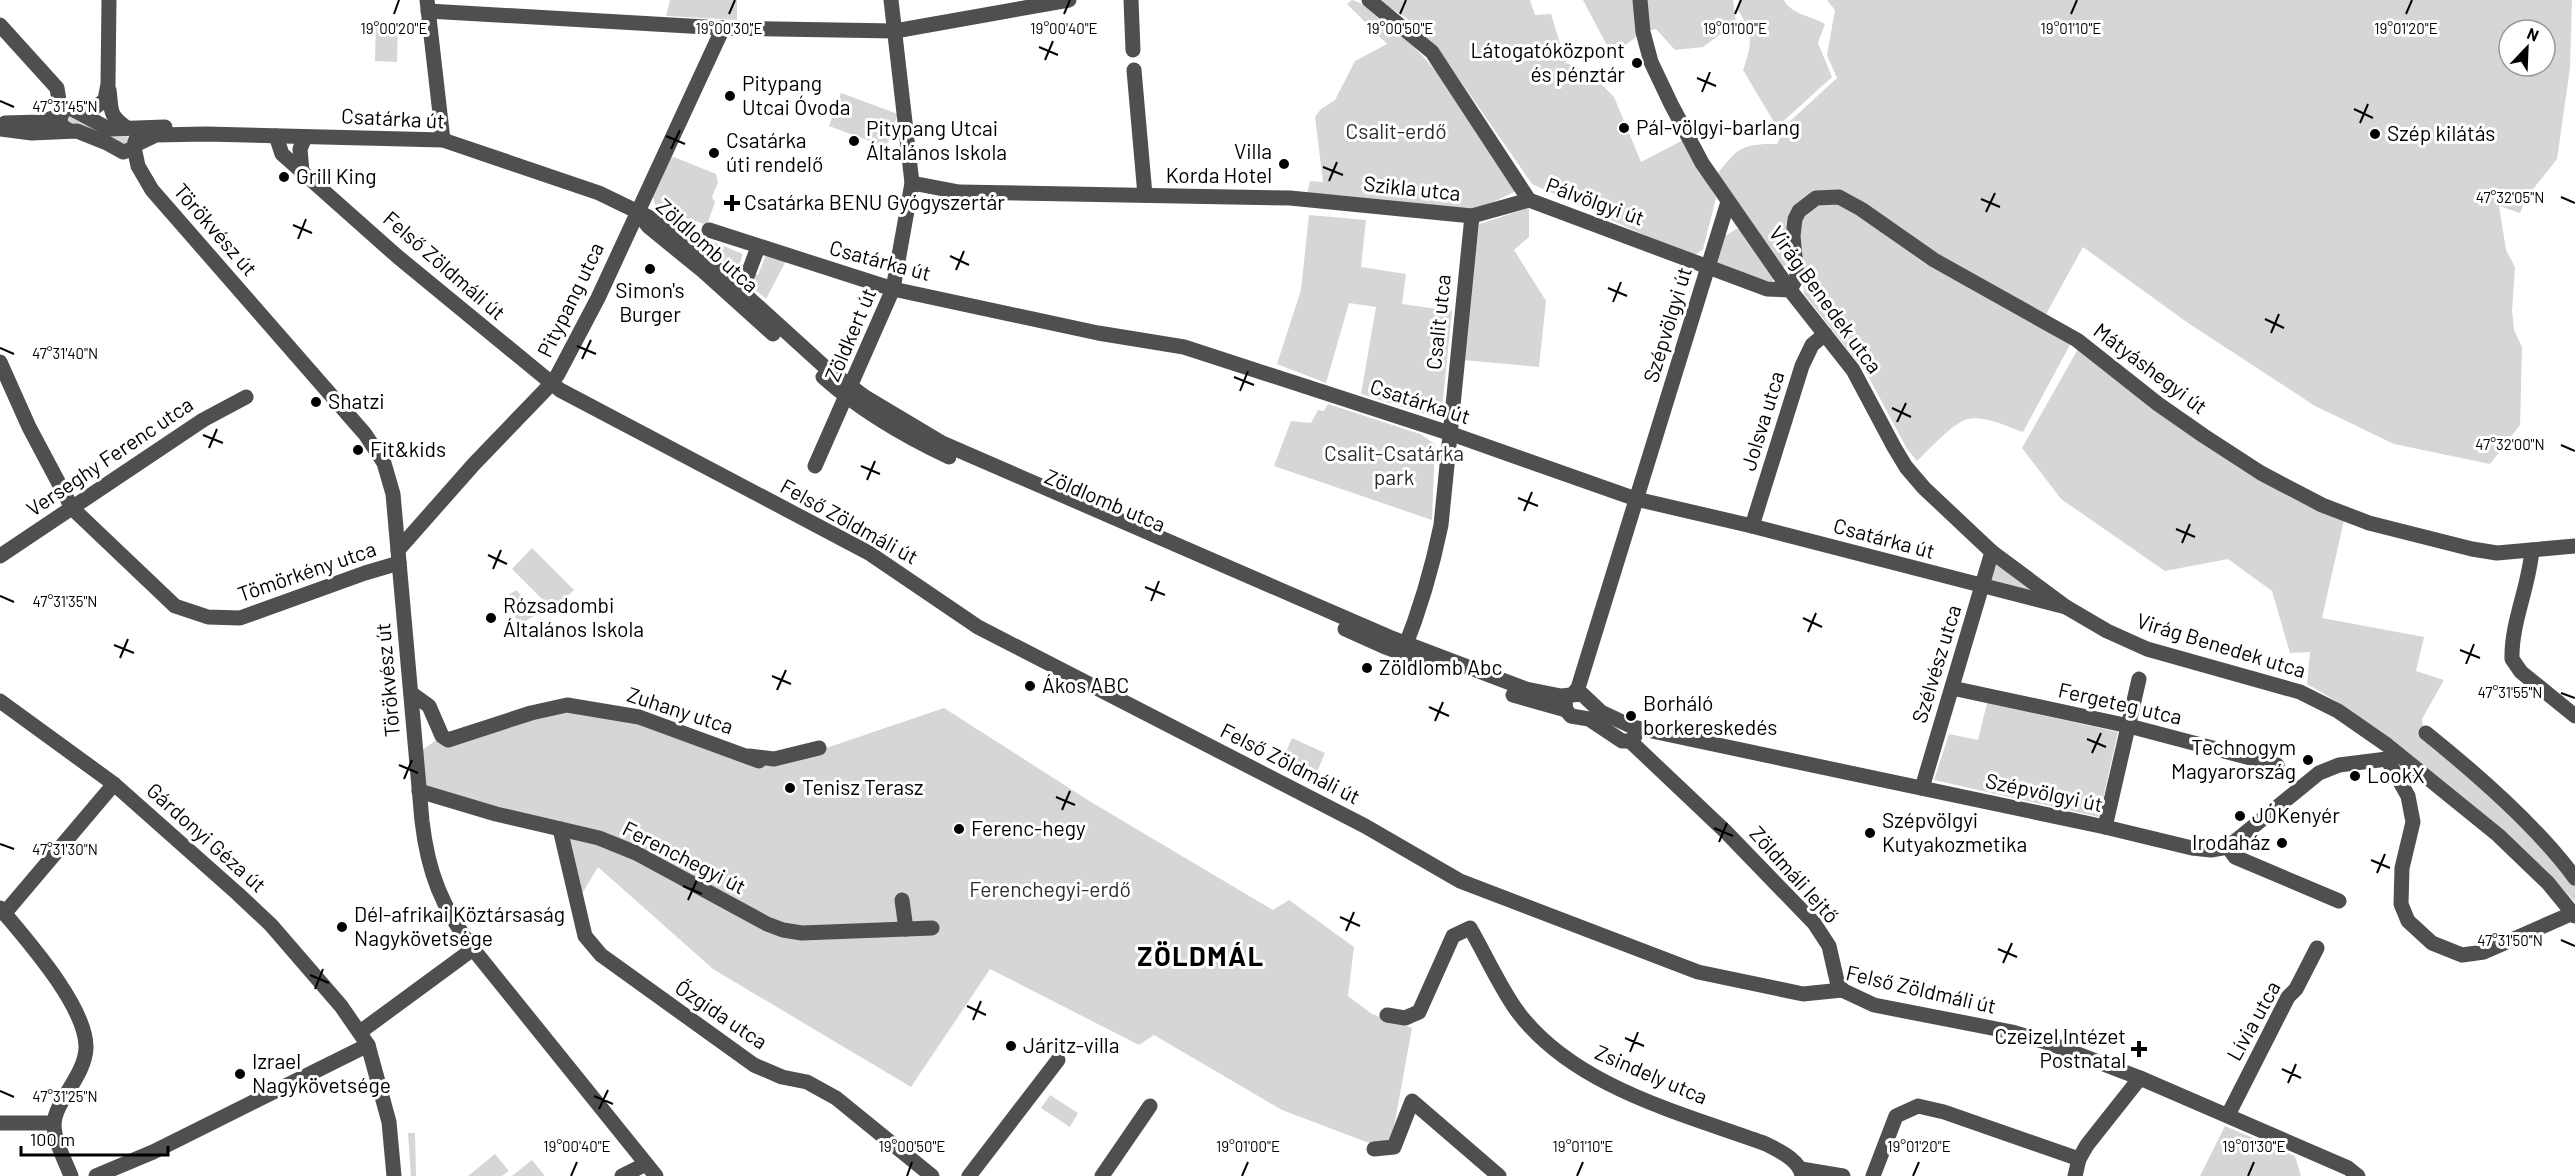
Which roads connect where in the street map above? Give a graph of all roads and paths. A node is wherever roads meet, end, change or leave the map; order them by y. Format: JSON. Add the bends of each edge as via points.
{"nodes":[{"id":1,"x":109,"y":0,"type":"edge"},
{"id":2,"x":891,"y":0,"type":"edge"},
{"id":3,"x":1069,"y":0,"type":"edge"},
{"id":4,"x":1131,"y":0,"type":"edge"},
{"id":5,"x":1369,"y":0,"type":"edge"},
{"id":6,"x":1640,"y":0,"type":"edge"},
{"id":7,"x":427,"y":5,"type":"edge"},
{"id":8,"x":0,"y":25,"type":"edge"},
{"id":9,"x":723,"y":28,"type":"junction"},
{"id":10,"x":895,"y":32,"type":"junction"},
{"id":11,"x":1133,"y":50,"type":"dead end"},
{"id":12,"x":1134,"y":70,"type":"dead end"},
{"id":13,"x":108,"y":84,"type":"junction"},
{"id":14,"x":69,"y":112,"type":"junction"},
{"id":15,"x":0,"y":123,"type":"edge"},
{"id":16,"x":0,"y":129,"type":"edge"},
{"id":17,"x":128,"y":129,"type":"junction"},
{"id":18,"x":68,"y":130,"type":"junction"},
{"id":19,"x":206,"y":134,"type":"junction"},
{"id":20,"x":276,"y":136,"type":"junction"},
{"id":21,"x":305,"y":137,"type":"junction"},
{"id":22,"x":443,"y":140,"type":"junction"},
{"id":23,"x":135,"y":146,"type":"junction"},
{"id":24,"x":118,"y":150,"type":"junction"},
{"id":25,"x":302,"y":172,"type":"junction"},
{"id":26,"x":912,"y":183,"type":"junction"},
{"id":27,"x":152,"y":190,"type":"junction"},
{"id":28,"x":1145,"y":195,"type":"junction"},
{"id":29,"x":1529,"y":200,"type":"junction"},
{"id":30,"x":1728,"y":202,"type":"junction"},
{"id":31,"x":637,"y":212,"type":"junction"},
{"id":32,"x":1472,"y":216,"type":"junction"},
{"id":33,"x":709,"y":230,"type":"dead end"},
{"id":34,"x":758,"y":247,"type":"junction"},
{"id":35,"x":1708,"y":268,"type":"junction"},
{"id":36,"x":739,"y":288,"type":"junction"},
{"id":37,"x":893,"y":289,"type":"junction"},
{"id":38,"x":1790,"y":290,"type":"junction"},
{"id":39,"x":757,"y":312,"type":"junction"},
{"id":40,"x":1825,"y":334,"type":"junction"},
{"id":41,"x":0,"y":362,"type":"edge"},
{"id":42,"x":551,"y":384,"type":"junction"},
{"id":43,"x":849,"y":393,"type":"junction"},
{"id":44,"x":246,"y":397,"type":"dead end"},
{"id":45,"x":1449,"y":433,"type":"junction"},
{"id":46,"x":815,"y":466,"type":"dead end"},
{"id":47,"x":1636,"y":499,"type":"junction"},
{"id":48,"x":72,"y":508,"type":"junction"},
{"id":49,"x":1752,"y":526,"type":"junction"},
{"id":50,"x":2572,"y":542,"type":"edge"},
{"id":51,"x":2532,"y":550,"type":"junction"},
{"id":52,"x":1992,"y":552,"type":"junction"},
{"id":53,"x":0,"y":556,"type":"edge"},
{"id":54,"x":399,"y":557,"type":"junction"},
{"id":55,"x":1982,"y":587,"type":"junction"},
{"id":56,"x":2066,"y":608,"type":"junction"},
{"id":57,"x":1405,"y":649,"type":"junction"},
{"id":58,"x":2139,"y":679,"type":"dead end"},
{"id":59,"x":1952,"y":688,"type":"junction"},
{"id":60,"x":411,"y":693,"type":"junction"},
{"id":61,"x":1574,"y":698,"type":"junction"},
{"id":62,"x":0,"y":701,"type":"edge"},
{"id":63,"x":2575,"y":716,"type":"edge"},
{"id":64,"x":2129,"y":726,"type":"junction"},
{"id":65,"x":2426,"y":733,"type":"dead end"},
{"id":66,"x":1633,"y":735,"type":"junction"},
{"id":67,"x":819,"y":748,"type":"dead end"},
{"id":68,"x":2392,"y":756,"type":"junction"},
{"id":69,"x":2277,"y":765,"type":"dead end"},
{"id":70,"x":114,"y":784,"type":"junction"},
{"id":71,"x":1922,"y":788,"type":"junction"},
{"id":72,"x":420,"y":791,"type":"junction"},
{"id":73,"x":2105,"y":827,"type":"junction"},
{"id":74,"x":560,"y":829,"type":"junction"},
{"id":75,"x":2228,"y":847,"type":"junction"},
{"id":76,"x":2575,"y":878,"type":"edge"},
{"id":77,"x":902,"y":900,"type":"dead end"},
{"id":78,"x":2338,"y":901,"type":"dead end"},
{"id":79,"x":2,"y":911,"type":"edge"},
{"id":80,"x":2574,"y":915,"type":"edge"},
{"id":81,"x":932,"y":928,"type":"dead end"},
{"id":82,"x":906,"y":929,"type":"junction"},
{"id":83,"x":2317,"y":948,"type":"dead end"},
{"id":84,"x":473,"y":949,"type":"junction"},
{"id":85,"x":1842,"y":990,"type":"junction"},
{"id":86,"x":1387,"y":1015,"type":"dead end"},
{"id":87,"x":360,"y":1032,"type":"junction"},
{"id":88,"x":368,"y":1046,"type":"junction"},
{"id":89,"x":1058,"y":1060,"type":"dead end"},
{"id":90,"x":2140,"y":1078,"type":"junction"},
{"id":91,"x":1150,"y":1106,"type":"dead end"},
{"id":92,"x":2228,"y":1115,"type":"junction"},
{"id":93,"x":0,"y":1123,"type":"edge"},
{"id":94,"x":54,"y":1123,"type":"junction"},
{"id":95,"x":1374,"y":1149,"type":"dead end"},
{"id":96,"x":2079,"y":1159,"type":"junction"},
{"id":97,"x":646,"y":1164,"type":"junction"},
{"id":98,"x":1802,"y":1173,"type":"edge"},
{"id":99,"x":71,"y":1176,"type":"edge"},
{"id":100,"x":96,"y":1176,"type":"edge"},
{"id":101,"x":393,"y":1176,"type":"edge"},
{"id":102,"x":622,"y":1176,"type":"edge"},
{"id":103,"x":656,"y":1176,"type":"edge"},
{"id":104,"x":932,"y":1176,"type":"edge"},
{"id":105,"x":969,"y":1176,"type":"edge"},
{"id":106,"x":1102,"y":1176,"type":"edge"},
{"id":107,"x":1499,"y":1176,"type":"edge"},
{"id":108,"x":1843,"y":1176,"type":"edge"},
{"id":109,"x":1873,"y":1176,"type":"edge"},
{"id":110,"x":2075,"y":1176,"type":"edge"},
{"id":111,"x":2358,"y":1176,"type":"edge"}],
"edges":[{"from":1,"to":13,"type":"street","name":"Törökvész út"},
{"from":2,"to":10,"type":"street","name":"Zöldkert út"},
{"from":3,"to":10,"type":"street"},
{"from":4,"to":11,"type":"street"},
{"from":5,"to":29,"type":"street","name":"Pálvölgyi út","via":[[1432,52]]},
{"from":6,"to":30,"type":"street","via":[[1651,62],[1697,153]]},
{"from":7,"to":9,"type":"street"},
{"from":7,"to":22,"type":"street"},
{"from":8,"to":14,"type":"street","via":[[34,62],[64,83]]},
{"from":9,"to":10,"type":"street"},
{"from":9,"to":31,"type":"street","name":"Pitypang utca"},
{"from":10,"to":26,"type":"street","name":"Zöldkert út"},
{"from":12,"to":28,"type":"street"},
{"from":13,"to":14,"type":"street","via":[[102,104]]},
{"from":13,"to":17,"type":"street","name":"Törökvész út","via":[[111,112]]},
{"from":14,"to":15,"type":"street","via":[[41,122]]},
{"from":14,"to":17,"type":"street","name":"Csatárka út","via":[[109,129]]},
{"from":14,"to":18,"type":"street","via":[[61,124]]},
{"from":16,"to":18,"type":"street","via":[[32,133]]},
{"from":17,"to":19,"type":"street","name":"Csatárka út","via":[[169,127]]},
{"from":17,"to":23,"type":"street","name":"Törökvész út","via":[[135,135]]},
{"from":18,"to":24,"type":"street","via":[[83,132]]},
{"from":19,"to":20,"type":"street","name":"Csatárka út"},
{"from":19,"to":23,"type":"street","name":"Csatárka út","via":[[156,135]]},
{"from":20,"to":21,"type":"street","name":"Csatárka út"},
{"from":20,"to":25,"type":"street","name":"Felső Zöldmáli út","via":[[282,154]]},
{"from":21,"to":22,"type":"street","name":"Csatárka út"},
{"from":21,"to":25,"type":"street","via":[[300,148]]},
{"from":22,"to":31,"type":"street","name":"Csatárka út","via":[[582,187]]},
{"from":23,"to":24,"type":"street","name":"Csatárka út","via":[[128,152]]},
{"from":23,"to":27,"type":"street","name":"Törökvész út","via":[[138,166]]},
{"from":24,"to":27,"type":"street","name":"Törökvész út","via":[[136,177]]},
{"from":25,"to":42,"type":"street","name":"Felső Zöldmáli út"},
{"from":26,"to":28,"type":"street","name":"Szikla utca","via":[[959,192]]},
{"from":26,"to":37,"type":"street","name":"Zöldkert út"},
{"from":27,"to":54,"type":"street","name":"Törökvész út","via":[[379,454],[392,488]]},
{"from":28,"to":32,"type":"street","name":"Szikla utca","via":[[1290,198]]},
{"from":29,"to":32,"type":"street","name":"Szikla utca"},
{"from":29,"to":35,"type":"street","name":"Pálvölgyi út"},
{"from":30,"to":35,"type":"street","name":"Szépvölgyi út"},
{"from":30,"to":38,"type":"street","name":"Virág Benedek utca"},
{"from":31,"to":36,"type":"street","name":"Zöldlomb utca","via":[[663,224]]},
{"from":31,"to":39,"type":"street","name":"Zöldlomb utca","via":[[649,227]]},
{"from":31,"to":42,"type":"street","name":"Pitypang utca","via":[[576,344]]},
{"from":32,"to":45,"type":"street","name":"Csalit utca"},
{"from":33,"to":34,"type":"street","name":"Csatárka út"},
{"from":34,"to":36,"type":"street"},
{"from":34,"to":37,"type":"street","name":"Csatárka út"},
{"from":35,"to":38,"type":"street","name":"Pálvölgyi út","via":[[1767,289]]},
{"from":35,"to":47,"type":"street","name":"Szépvölgyi út"},
{"from":36,"to":39,"type":"street","name":"Zöldlomb utca"},
{"from":37,"to":43,"type":"street","name":"Zöldkert út"},
{"from":37,"to":45,"type":"street","name":"Csatárka út","via":[[1098,333],[1184,347]]},
{"from":38,"to":40,"type":"street","name":"Virág Benedek utca"},
{"from":38,"to":51,"type":"street","name":"Mátyáshegyi út","via":[[1797,277],[1793,236],[1799,211],[1816,198],[1839,197],[1940,263],[2077,340],[2158,404],[2292,490],[2355,518],[2454,545],[2497,553]]},
{"from":39,"to":43,"type":"street","name":"Zöldlomb utca"},
{"from":40,"to":49,"type":"street","name":"Jolsva utca","via":[[1812,345],[1802,366]]},
{"from":40,"to":52,"type":"street","name":"Virág Benedek utca","via":[[1853,370],[1906,467]]},
{"from":41,"to":48,"type":"street","name":"Tömörkény utca"},
{"from":42,"to":54,"type":"street","name":"Pitypang utca","via":[[474,464]]},
{"from":42,"to":85,"type":"street","name":"Felső Zöldmáli út","via":[[608,418],[869,553],[978,627],[1365,826],[1460,881],[1698,972],[1803,994]]},
{"from":43,"to":46,"type":"street","name":"Zöldkert út"},
{"from":43,"to":57,"type":"street","name":"Zöldlomb utca","via":[[942,443]]},
{"from":44,"to":48,"type":"street","name":"Verseghy Ferenc utca","via":[[203,420]]},
{"from":45,"to":47,"type":"street","name":"Csatárka út"},
{"from":45,"to":57,"type":"street","name":"Csalit utca","via":[[1445,495],[1433,566]]},
{"from":47,"to":49,"type":"street","name":"Csatárka út"},
{"from":47,"to":61,"type":"street","name":"Szépvölgyi út","via":[[1582,673],[1581,689]]},
{"from":48,"to":53,"type":"street","name":"Verseghy Ferenc utca"},
{"from":48,"to":54,"type":"street","name":"Tömörkény utca","via":[[175,606],[208,617],[240,618],[255,614]]},
{"from":49,"to":55,"type":"street","name":"Csatárka út"},
{"from":50,"to":51,"type":"street","name":"Mátyáshegyi út"},
{"from":51,"to":63,"type":"street","via":[[2512,659],[2521,672]]},
{"from":52,"to":55,"type":"street","name":"Szélvész utca"},
{"from":52,"to":56,"type":"street","name":"Virág Benedek utca"},
{"from":54,"to":60,"type":"street","name":"Törökvész út"},
{"from":55,"to":56,"type":"street","name":"Csatárka út"},
{"from":55,"to":59,"type":"street","name":"Szélvész utca"},
{"from":56,"to":68,"type":"street","name":"Virág Benedek utca","via":[[2147,649],[2320,701]]},
{"from":57,"to":61,"type":"street","name":"Zöldlomb utca","via":[[1526,689]]},
{"from":58,"to":64,"type":"street"},
{"from":59,"to":64,"type":"street","name":"Fergeteg utca"},
{"from":59,"to":71,"type":"street","name":"Szélvész utca"},
{"from":60,"to":67,"type":"street","name":"Zuhany utca","via":[[429,706],[442,736],[448,740],[567,705],[639,717],[754,759],[774,759]]},
{"from":60,"to":72,"type":"street","name":"Törökvész út"},
{"from":61,"to":66,"type":"street","name":"Szépvölgyi út"},
{"from":61,"to":66,"type":"street","name":"Szépvölgyi út","via":[[1575,718],[1589,719],[1622,741]]},
{"from":62,"to":70,"type":"street","name":"Gárdonyi Géza út"},
{"from":64,"to":69,"type":"street","name":"Fergeteg utca"},
{"from":64,"to":73,"type":"street"},
{"from":65,"to":76,"type":"street","via":[[2464,763]]},
{"from":66,"to":71,"type":"street","name":"Szépvölgyi út","via":[[1669,733]]},
{"from":66,"to":85,"type":"street","name":"Zöldmáli lejtő","via":[[1642,753],[1814,923],[1829,946]]},
{"from":68,"to":75,"type":"street","via":[[2338,765],[2319,773]]},
{"from":68,"to":80,"type":"street","name":"Virág Benedek utca","via":[[2512,848]]},
{"from":68,"to":80,"type":"street","via":[[2408,796],[2413,822],[2402,868],[2401,904],[2408,921],[2432,943],[2462,955],[2484,952]]},
{"from":70,"to":79,"type":"street"},
{"from":70,"to":87,"type":"street","name":"Gárdonyi Géza út","via":[[271,925]]},
{"from":71,"to":73,"type":"street","name":"Szépvölgyi út"},
{"from":72,"to":74,"type":"street","name":"Ferenchegyi út"},
{"from":72,"to":84,"type":"street","name":"Törökvész út","via":[[426,856],[435,883],[456,926]]},
{"from":73,"to":75,"type":"street","name":"Szépvölgyi út","via":[[2192,848]]},
{"from":74,"to":82,"type":"street","name":"Ferenchegyi út","via":[[599,838],[636,853],[783,930],[802,933]]},
{"from":74,"to":104,"type":"street","name":"Őzgida utca","via":[[585,936],[601,955],[754,1065],[807,1082],[836,1098]]},
{"from":75,"to":78,"type":"street","via":[[2235,857]]},
{"from":77,"to":82,"type":"street"},
{"from":79,"to":94,"type":"street","via":[[59,982],[84,1038],[84,1060]]},
{"from":81,"to":82,"type":"street","name":"Ferenchegyi út"},
{"from":83,"to":92,"type":"street","name":"Lívia utca"},
{"from":84,"to":87,"type":"street"},
{"from":84,"to":97,"type":"street","name":"Törökvész út"},
{"from":85,"to":90,"type":"street","name":"Felső Zöldmáli út","via":[[1874,1005],[2012,1032]]},
{"from":86,"to":98,"type":"street","name":"Zsindely utca","via":[[1405,1018],[1419,1012],[1453,936],[1470,928],[1516,1009],[1553,1049],[1611,1086],[1766,1144],[1787,1156]]},
{"from":87,"to":88,"type":"street","name":"Gárdonyi Géza út"},
{"from":88,"to":100,"type":"street"},
{"from":88,"to":101,"type":"street","name":"Gárdonyi Géza út","via":[[389,1122]]},
{"from":89,"to":105,"type":"street"},
{"from":90,"to":92,"type":"street","name":"Felső Zöldmáli út"},
{"from":90,"to":96,"type":"street"},
{"from":91,"to":106,"type":"street"},
{"from":92,"to":111,"type":"street","name":"Felső Zöldmáli út"},
{"from":93,"to":94,"type":"street"},
{"from":94,"to":99,"type":"street"},
{"from":95,"to":107,"type":"street","via":[[1394,1147],[1412,1101]]},
{"from":96,"to":109,"type":"street","via":[[1944,1112],[1918,1107],[1896,1116]]},
{"from":96,"to":110,"type":"street"},
{"from":97,"to":102,"type":"street"},
{"from":97,"to":103,"type":"street","name":"Törökvész út"},
{"from":98,"to":108,"type":"street","name":"Zsindely utca"}]}
